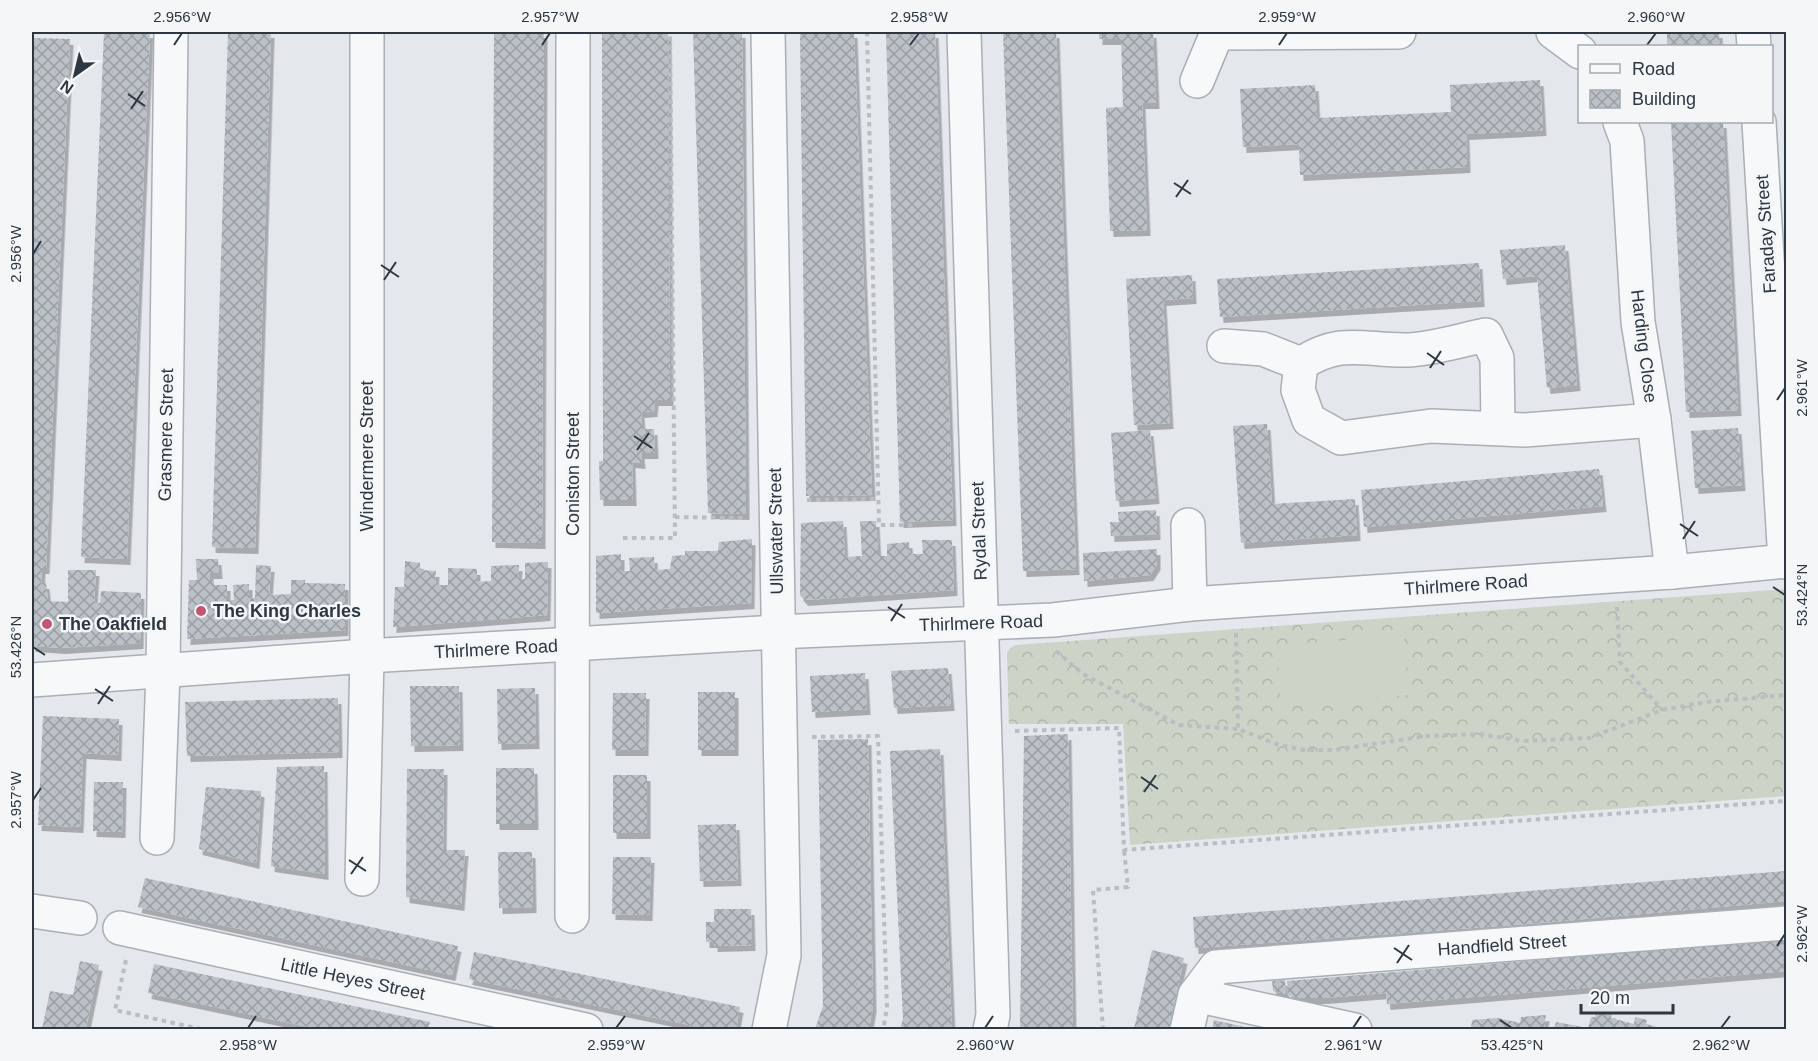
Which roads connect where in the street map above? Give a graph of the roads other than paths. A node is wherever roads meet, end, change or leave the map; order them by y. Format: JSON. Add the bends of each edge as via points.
{"nodes":[{"id":1,"x":171,"y":32,"type":"edge"},
{"id":2,"x":367,"y":32,"type":"edge"},
{"id":3,"x":573,"y":32,"type":"edge"},
{"id":4,"x":768,"y":32,"type":"edge"},
{"id":5,"x":964,"y":32,"type":"edge"},
{"id":6,"x":1216,"y":32,"type":"edge"},
{"id":7,"x":1399,"y":32,"type":"edge"},
{"id":8,"x":1552,"y":32,"type":"edge"},
{"id":9,"x":1578,"y":51,"type":"edge"},
{"id":10,"x":1197,"y":81,"type":"dead end"},
{"id":11,"x":1620,"y":123,"type":"edge"},
{"id":12,"x":1759,"y":123,"type":"edge"},
{"id":13,"x":1224,"y":346,"type":"dead end"},
{"id":14,"x":1301,"y":364,"type":"junction"},
{"id":15,"x":1654,"y":420,"type":"junction"},
{"id":16,"x":1498,"y":426,"type":"junction"},
{"id":17,"x":1188,"y":525,"type":"dead end"},
{"id":18,"x":1786,"y":562,"type":"edge"},
{"id":19,"x":1672,"y":572,"type":"junction"},
{"id":20,"x":1190,"y":604,"type":"junction"},
{"id":21,"x":981,"y":622,"type":"junction"},
{"id":22,"x":777,"y":632,"type":"junction"},
{"id":23,"x":573,"y":644,"type":"junction"},
{"id":24,"x":367,"y":656,"type":"junction"},
{"id":25,"x":163,"y":672,"type":"junction"},
{"id":26,"x":32,"y":680,"type":"edge"},
{"id":27,"x":157,"y":838,"type":"dead end"},
{"id":28,"x":362,"y":879,"type":"dead end"},
{"id":29,"x":32,"y":911,"type":"edge"},
{"id":30,"x":572,"y":916,"type":"dead end"},
{"id":31,"x":80,"y":918,"type":"dead end"},
{"id":32,"x":1786,"y":923,"type":"edge"},
{"id":33,"x":127,"y":929,"type":"road end"},
{"id":34,"x":1195,"y":995,"type":"junction"},
{"id":35,"x":586,"y":1029,"type":"edge"},
{"id":36,"x":769,"y":1029,"type":"edge"},
{"id":37,"x":990,"y":1029,"type":"edge"},
{"id":38,"x":1187,"y":1029,"type":"edge"},
{"id":39,"x":1355,"y":1029,"type":"edge"}],
"edges":[{"from":1,"to":25,"type":"street","name":"Grasmere Street"},
{"from":2,"to":24,"type":"street","name":"Windermere Street"},
{"from":3,"to":23,"type":"street","name":"Coniston Street"},
{"from":4,"to":22,"type":"street","name":"Ullswater Street"},
{"from":5,"to":21,"type":"street","name":"Rydal Street"},
{"from":6,"to":7,"type":"street"},
{"from":6,"to":10,"type":"street"},
{"from":8,"to":9,"type":"street"},
{"from":11,"to":15,"type":"street","name":"Harding Close","via":[[1628,141],[1638,322]]},
{"from":12,"to":18,"type":"street","name":"Faraday Street"},
{"from":13,"to":14,"type":"street","via":[[1263,349]]},
{"from":14,"to":16,"type":"street","via":[[1298,390],[1309,420],[1341,438],[1431,426]]},
{"from":14,"to":16,"type":"street","via":[[1319,352],[1352,346],[1410,350],[1486,335],[1497,358]]},
{"from":15,"to":16,"type":"street","via":[[1525,430]]},
{"from":15,"to":19,"type":"street","name":"Harding Close"},
{"from":17,"to":20,"type":"street"},
{"from":18,"to":19,"type":"street","name":"Thirlmere Road"},
{"from":19,"to":20,"type":"street","name":"Thirlmere Road"},
{"from":20,"to":21,"type":"street","name":"Thirlmere Road","via":[[1053,620]]},
{"from":21,"to":22,"type":"street","name":"Thirlmere Road"},
{"from":21,"to":37,"type":"street","name":"Rydal Street","via":[[993,1015]]},
{"from":22,"to":23,"type":"street","name":"Thirlmere Road"},
{"from":22,"to":36,"type":"street","name":"Ullswater Street","via":[[784,955]]},
{"from":23,"to":24,"type":"street","name":"Thirlmere Road"},
{"from":23,"to":30,"type":"street","name":"Coniston Street"},
{"from":24,"to":25,"type":"street","name":"Thirlmere Road"},
{"from":24,"to":28,"type":"street","name":"Windermere Street"},
{"from":25,"to":26,"type":"street","name":"Thirlmere Road"},
{"from":25,"to":27,"type":"street","name":"Grasmere Street"},
{"from":29,"to":31,"type":"street"},
{"from":32,"to":34,"type":"street","name":"Handfield Street","via":[[1216,967]]},
{"from":33,"to":35,"type":"street","name":"Little Heyes Street"},
{"from":34,"to":38,"type":"street"},
{"from":34,"to":39,"type":"street"}]}
